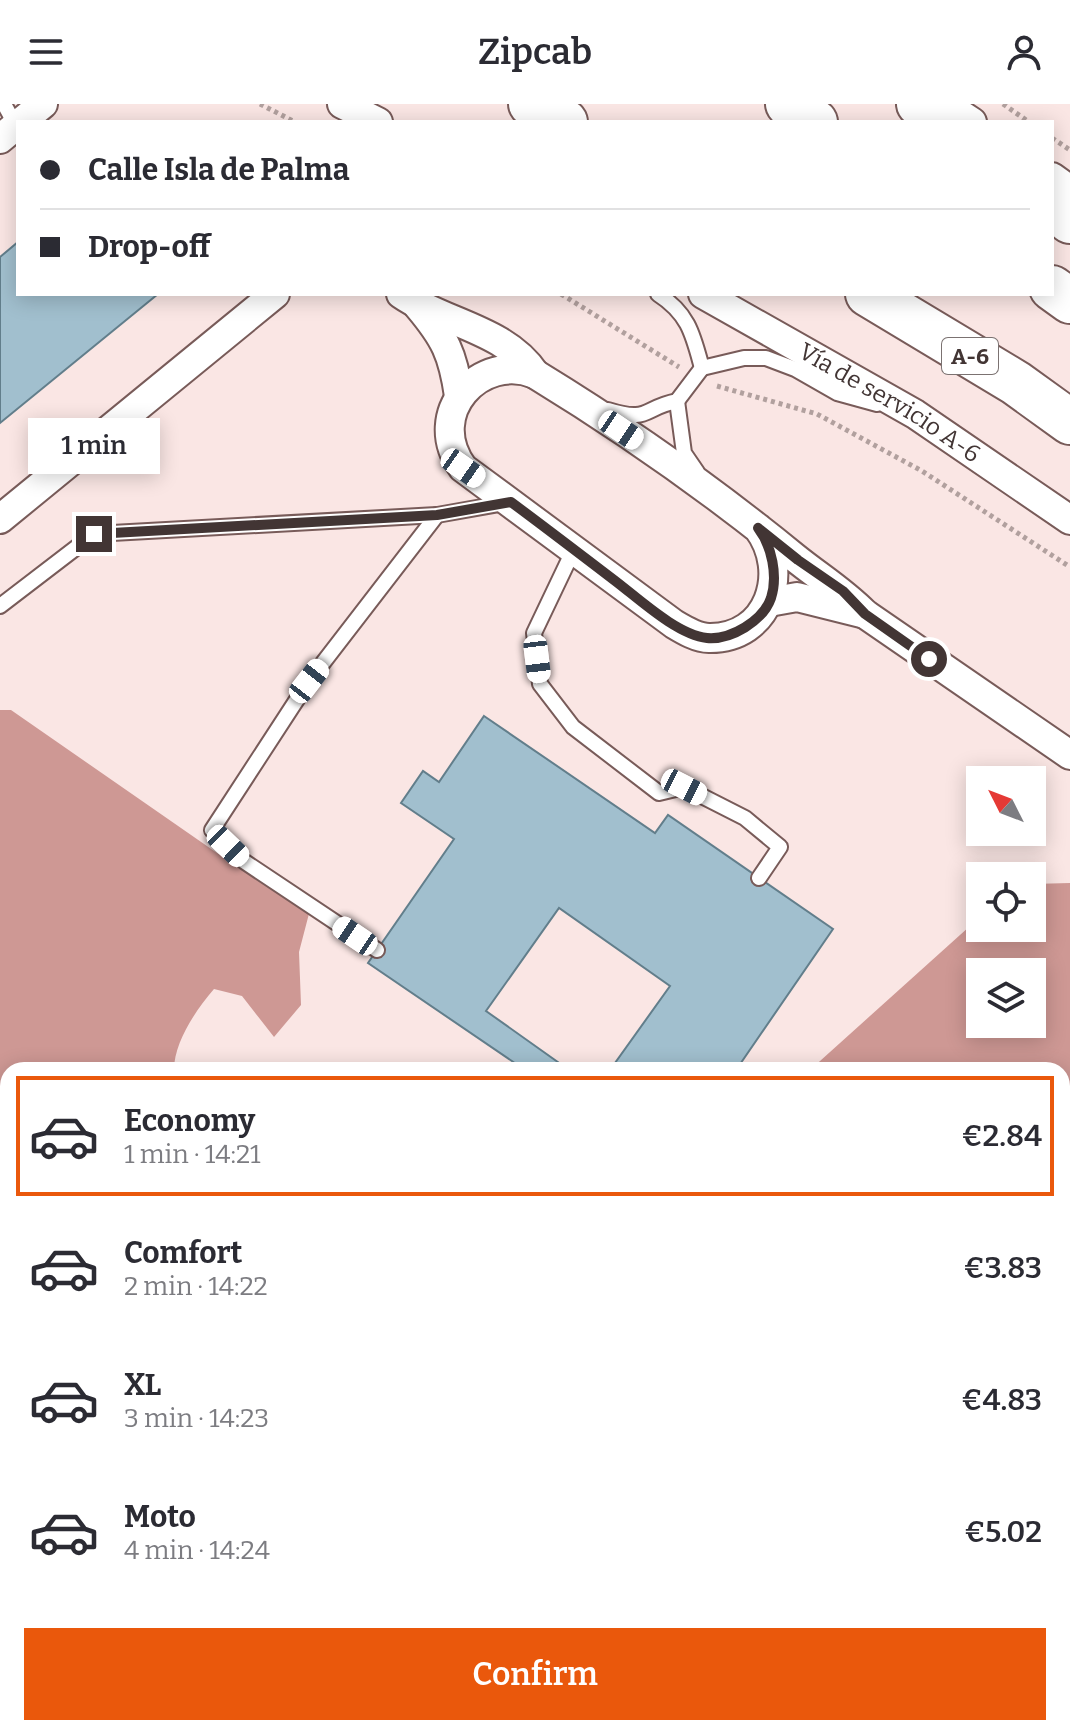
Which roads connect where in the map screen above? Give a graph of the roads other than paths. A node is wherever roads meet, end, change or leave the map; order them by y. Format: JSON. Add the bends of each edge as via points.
{"nodes":[{"id":1,"x":43,"y":104,"type":"edge"},
{"id":2,"x":342,"y":104,"type":"edge"},
{"id":3,"x":531,"y":104,"type":"edge"},
{"id":4,"x":788,"y":104,"type":"edge"},
{"id":5,"x":919,"y":104,"type":"edge"},
{"id":6,"x":945,"y":104,"type":"edge"},
{"id":7,"x":17,"y":120,"type":"edge"},
{"id":8,"x":374,"y":120,"type":"edge"},
{"id":9,"x":561,"y":120,"type":"edge"},
{"id":10,"x":812,"y":120,"type":"edge"},
{"id":11,"x":939,"y":120,"type":"edge"},
{"id":12,"x":969,"y":120,"type":"edge"},
{"id":13,"x":1054,"y":208,"type":"edge"},
{"id":14,"x":1070,"y":221,"type":"edge"},
{"id":15,"x":273,"y":296,"type":"edge"},
{"id":16,"x":661,"y":296,"type":"edge"},
{"id":17,"x":707,"y":296,"type":"edge"},
{"id":18,"x":871,"y":296,"type":"edge"},
{"id":19,"x":409,"y":300,"type":"edge"},
{"id":20,"x":699,"y":372,"type":"junction"},
{"id":21,"x":535,"y":374,"type":"junction"},
{"id":22,"x":459,"y":396,"type":"junction"},
{"id":23,"x":575,"y":399,"type":"junction"},
{"id":24,"x":677,"y":401,"type":"junction"},
{"id":25,"x":915,"y":414,"type":"junction"},
{"id":26,"x":1070,"y":422,"type":"edge"},
{"id":27,"x":511,"y":502,"type":"junction"},
{"id":28,"x":729,"y":505,"type":"junction"},
{"id":29,"x":437,"y":515,"type":"junction"},
{"id":30,"x":0,"y":519,"type":"edge"},
{"id":31,"x":1070,"y":520,"type":"edge"},
{"id":32,"x":758,"y":528,"type":"junction"},
{"id":33,"x":574,"y":549,"type":"junction"},
{"id":34,"x":769,"y":602,"type":"junction"},
{"id":35,"x":0,"y":606,"type":"edge"},
{"id":36,"x":865,"y":614,"type":"junction"},
{"id":37,"x":1070,"y":755,"type":"edge"},
{"id":38,"x":759,"y":878,"type":"dead end"},
{"id":39,"x":377,"y":950,"type":"dead end"}],
"edges":[{"from":1,"to":7,"type":"street"},
{"from":2,"to":8,"type":"street"},
{"from":3,"to":9,"type":"highway"},
{"from":4,"to":10,"type":"highway"},
{"from":5,"to":11,"type":"highway"},
{"from":6,"to":12,"type":"street"},
{"from":13,"to":14,"type":"highway"},
{"from":15,"to":30,"type":"street"},
{"from":16,"to":20,"type":"lane","via":[[688,323]]},
{"from":17,"to":25,"type":"street","name":"Vía de servicio A-6"},
{"from":18,"to":26,"type":"highway","number":"A-6","via":[[1016,383]]},
{"from":19,"to":21,"type":"street","via":[[523,357]]},
{"from":19,"to":22,"type":"street","via":[[439,331],[454,363]]},
{"from":20,"to":24,"type":"lane"},
{"from":20,"to":25,"type":"lane","via":[[744,358],[766,358],[837,393]]},
{"from":21,"to":22,"type":"street","via":[[516,368],[495,373]]},
{"from":21,"to":23,"type":"street"},
{"from":22,"to":27,"type":"street","via":[[448,429],[453,454],[463,468]]},
{"from":23,"to":24,"type":"lane","via":[[629,417]]},
{"from":23,"to":28,"type":"street"},
{"from":24,"to":28,"type":"lane","via":[[684,453]]},
{"from":25,"to":31,"type":"street","name":"Vía de servicio A-6"},
{"from":27,"to":29,"type":"lane"},
{"from":27,"to":33,"type":"street"},
{"from":28,"to":32,"type":"street"},
{"from":29,"to":35,"type":"lane","via":[[94,534]]},
{"from":29,"to":39,"type":"lane","via":[[309,681],[212,830],[245,862]]},
{"from":32,"to":34,"type":"street","via":[[774,573]]},
{"from":32,"to":36,"type":"street","via":[[843,591]]},
{"from":33,"to":34,"type":"street","via":[[674,624],[708,638],[740,631]]},
{"from":33,"to":38,"type":"lane","via":[[534,633],[540,684],[573,727],[659,793],[684,787],[745,818],[780,847]]},
{"from":34,"to":36,"type":"street","via":[[797,597]]},
{"from":36,"to":37,"type":"street"}]}
